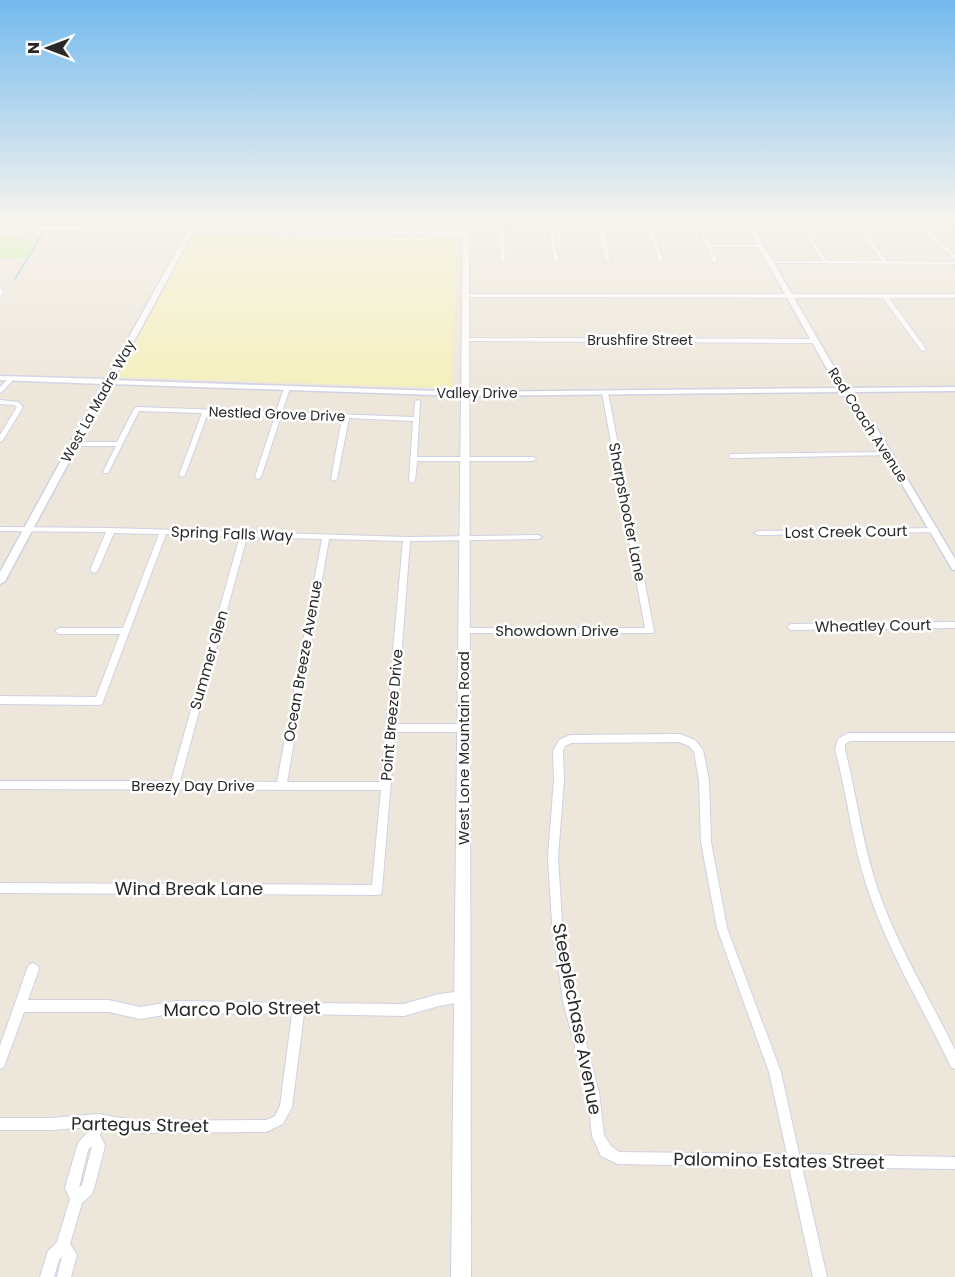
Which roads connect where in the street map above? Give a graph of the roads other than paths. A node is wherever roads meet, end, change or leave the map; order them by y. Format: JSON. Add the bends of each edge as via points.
{"nodes":[{"id":1,"x":163,"y":280,"type":"edge"},
{"id":2,"x":465,"y":280,"type":"edge"},
{"id":3,"x":781,"y":280,"type":"edge"},
{"id":4,"x":465,"y":296,"type":"junction"},
{"id":5,"x":790,"y":296,"type":"junction"},
{"id":6,"x":885,"y":296,"type":"junction"},
{"id":7,"x":955,"y":296,"type":"edge"},
{"id":8,"x":465,"y":340,"type":"junction"},
{"id":9,"x":816,"y":341,"type":"junction"},
{"id":10,"x":923,"y":349,"type":"dead end"},
{"id":11,"x":0,"y":378,"type":"edge"},
{"id":12,"x":11,"y":379,"type":"junction"},
{"id":13,"x":108,"y":382,"type":"junction"},
{"id":14,"x":287,"y":388,"type":"junction"},
{"id":15,"x":955,"y":389,"type":"edge"},
{"id":16,"x":843,"y":390,"type":"junction"},
{"id":17,"x":0,"y":391,"type":"edge"},
{"id":18,"x":605,"y":393,"type":"junction"},
{"id":19,"x":465,"y":394,"type":"junction"},
{"id":20,"x":0,"y":402,"type":"edge"},
{"id":21,"x":418,"y":402,"type":"dead end"},
{"id":22,"x":18,"y":405,"type":"joint"},
{"id":23,"x":206,"y":411,"type":"junction"},
{"id":24,"x":277,"y":414,"type":"junction"},
{"id":25,"x":346,"y":416,"type":"junction"},
{"id":26,"x":416,"y":419,"type":"junction"},
{"id":27,"x":0,"y":440,"type":"edge"},
{"id":28,"x":74,"y":444,"type":"junction"},
{"id":29,"x":120,"y":444,"type":"junction"},
{"id":30,"x":889,"y":454,"type":"junction"},
{"id":31,"x":731,"y":456,"type":"dead end"},
{"id":32,"x":413,"y":459,"type":"junction"},
{"id":33,"x":533,"y":459,"type":"dead end"},
{"id":34,"x":465,"y":460,"type":"junction"},
{"id":35,"x":106,"y":472,"type":"dead end"},
{"id":36,"x":182,"y":475,"type":"dead end"},
{"id":37,"x":258,"y":477,"type":"dead end"},
{"id":38,"x":334,"y":479,"type":"dead end"},
{"id":39,"x":412,"y":482,"type":"dead end"},
{"id":40,"x":0,"y":530,"type":"edge"},
{"id":41,"x":27,"y":530,"type":"junction"},
{"id":42,"x":111,"y":530,"type":"junction"},
{"id":43,"x":933,"y":530,"type":"junction"},
{"id":44,"x":163,"y":532,"type":"junction"},
{"id":45,"x":758,"y":533,"type":"dead end"},
{"id":46,"x":244,"y":534,"type":"junction"},
{"id":47,"x":326,"y":537,"type":"junction"},
{"id":48,"x":465,"y":537,"type":"junction"},
{"id":49,"x":538,"y":537,"type":"dead end"},
{"id":50,"x":407,"y":539,"type":"junction"},
{"id":51,"x":955,"y":567,"type":"edge"},
{"id":52,"x":94,"y":570,"type":"dead end"},
{"id":53,"x":0,"y":581,"type":"edge"},
{"id":54,"x":955,"y":625,"type":"edge"},
{"id":55,"x":791,"y":627,"type":"dead end"},
{"id":56,"x":59,"y":631,"type":"dead end"},
{"id":57,"x":126,"y":631,"type":"junction"},
{"id":58,"x":465,"y":631,"type":"junction"},
{"id":59,"x":650,"y":631,"type":"joint"},
{"id":60,"x":0,"y":700,"type":"edge"},
{"id":61,"x":391,"y":728,"type":"junction"},
{"id":62,"x":464,"y":728,"type":"junction"},
{"id":63,"x":955,"y":737,"type":"edge"},
{"id":64,"x":0,"y":785,"type":"edge"},
{"id":65,"x":174,"y":786,"type":"junction"},
{"id":66,"x":281,"y":786,"type":"junction"},
{"id":67,"x":387,"y":786,"type":"junction"},
{"id":68,"x":0,"y":888,"type":"edge"},
{"id":69,"x":377,"y":890,"type":"joint"},
{"id":70,"x":33,"y":969,"type":"dead end"},
{"id":71,"x":464,"y":997,"type":"junction"},
{"id":72,"x":20,"y":1006,"type":"junction"},
{"id":73,"x":299,"y":1007,"type":"junction"},
{"id":74,"x":0,"y":1063,"type":"edge"},
{"id":75,"x":955,"y":1063,"type":"edge"},
{"id":76,"x":98,"y":1120,"type":"junction"},
{"id":77,"x":0,"y":1124,"type":"edge"},
{"id":78,"x":94,"y":1136,"type":"joint"},
{"id":79,"x":606,"y":1151,"type":"joint"},
{"id":80,"x":796,"y":1161,"type":"junction"},
{"id":81,"x":955,"y":1163,"type":"edge"},
{"id":82,"x":77,"y":1199,"type":"joint"},
{"id":83,"x":63,"y":1246,"type":"junction"},
{"id":84,"x":47,"y":1277,"type":"edge"},
{"id":85,"x":64,"y":1277,"type":"edge"},
{"id":86,"x":461,"y":1277,"type":"edge"},
{"id":87,"x":820,"y":1277,"type":"edge"}],
"edges":[{"from":1,"to":13,"type":"street","name":"West La Madre Way"},
{"from":2,"to":4,"type":"main road","name":"West Lone Mountain Road"},
{"from":3,"to":5,"type":"street","name":"Red Coach Avenue"},
{"from":4,"to":5,"type":"street"},
{"from":4,"to":8,"type":"main road","name":"West Lone Mountain Road"},
{"from":5,"to":6,"type":"street"},
{"from":5,"to":9,"type":"street","name":"Red Coach Avenue"},
{"from":6,"to":7,"type":"street"},
{"from":6,"to":10,"type":"street"},
{"from":8,"to":9,"type":"street","name":"Brushfire Street"},
{"from":8,"to":19,"type":"main road","name":"West Lone Mountain Road"},
{"from":9,"to":16,"type":"street","name":"Red Coach Avenue"},
{"from":11,"to":12,"type":"street","name":"Valley Drive"},
{"from":12,"to":13,"type":"street","name":"Valley Drive"},
{"from":12,"to":17,"type":"street"},
{"from":13,"to":14,"type":"street","name":"Valley Drive"},
{"from":13,"to":28,"type":"street","name":"West La Madre Way"},
{"from":14,"to":19,"type":"street","name":"Valley Drive"},
{"from":14,"to":24,"type":"street"},
{"from":15,"to":16,"type":"street","name":"Valley Drive"},
{"from":16,"to":18,"type":"street","name":"Valley Drive"},
{"from":16,"to":30,"type":"street","name":"Red Coach Avenue"},
{"from":18,"to":19,"type":"street","name":"Valley Drive"},
{"from":18,"to":59,"type":"street","name":"Sharpshooter Lane"},
{"from":19,"to":34,"type":"main road","name":"West Lone Mountain Road"},
{"from":20,"to":22,"type":"street"},
{"from":21,"to":26,"type":"street"},
{"from":22,"to":27,"type":"street","via":[[19,410]]},
{"from":23,"to":24,"type":"street","name":"Nestled Grove Drive"},
{"from":23,"to":29,"type":"street","name":"Nestled Grove Drive","via":[[137,409]]},
{"from":23,"to":36,"type":"street"},
{"from":24,"to":25,"type":"street","name":"Nestled Grove Drive"},
{"from":24,"to":37,"type":"street"},
{"from":25,"to":26,"type":"street","name":"Nestled Grove Drive"},
{"from":25,"to":38,"type":"street"},
{"from":26,"to":32,"type":"street"},
{"from":28,"to":29,"type":"street"},
{"from":28,"to":41,"type":"street","name":"West La Madre Way"},
{"from":29,"to":35,"type":"street"},
{"from":30,"to":31,"type":"street"},
{"from":30,"to":43,"type":"street","name":"Red Coach Avenue"},
{"from":32,"to":34,"type":"street"},
{"from":32,"to":39,"type":"street"},
{"from":33,"to":34,"type":"street"},
{"from":34,"to":48,"type":"main road","name":"West Lone Mountain Road"},
{"from":40,"to":41,"type":"street","name":"Spring Falls Way"},
{"from":41,"to":42,"type":"street","name":"Spring Falls Way"},
{"from":41,"to":53,"type":"street","name":"West La Madre Way"},
{"from":42,"to":44,"type":"street","name":"Spring Falls Way"},
{"from":42,"to":52,"type":"street"},
{"from":43,"to":45,"type":"street","name":"Lost Creek Court"},
{"from":43,"to":51,"type":"street","name":"Red Coach Avenue"},
{"from":44,"to":46,"type":"street","name":"Spring Falls Way"},
{"from":44,"to":57,"type":"street"},
{"from":46,"to":47,"type":"street","name":"Spring Falls Way"},
{"from":46,"to":65,"type":"street","name":"Summer Glen"},
{"from":47,"to":50,"type":"street","name":"Spring Falls Way"},
{"from":47,"to":66,"type":"street","name":"Ocean Breeze Avenue"},
{"from":48,"to":49,"type":"street"},
{"from":48,"to":50,"type":"street","name":"Spring Falls Way"},
{"from":48,"to":58,"type":"main road","name":"West Lone Mountain Road"},
{"from":50,"to":61,"type":"street","name":"Point Breeze Drive"},
{"from":54,"to":55,"type":"street","name":"Wheatley Court"},
{"from":56,"to":57,"type":"street"},
{"from":57,"to":60,"type":"street","via":[[99,701]]},
{"from":58,"to":59,"type":"street","name":"Showdown Drive"},
{"from":58,"to":62,"type":"main road","name":"West Lone Mountain Road"},
{"from":61,"to":62,"type":"street"},
{"from":61,"to":67,"type":"street","name":"Point Breeze Drive"},
{"from":62,"to":71,"type":"main road","name":"West Lone Mountain Road"},
{"from":63,"to":75,"type":"street","via":[[848,737],[841,742],[840,749],[876,900]]},
{"from":64,"to":65,"type":"street","name":"Breezy Day Drive"},
{"from":65,"to":66,"type":"street","name":"Breezy Day Drive"},
{"from":66,"to":67,"type":"street","name":"Breezy Day Drive"},
{"from":67,"to":69,"type":"street","name":"Point Breeze Drive"},
{"from":68,"to":69,"type":"street","name":"Wind Break Lane"},
{"from":70,"to":72,"type":"street"},
{"from":71,"to":73,"type":"street","name":"Marco Polo Street","via":[[404,1010]]},
{"from":71,"to":86,"type":"main road","name":"West Lone Mountain Road"},
{"from":72,"to":73,"type":"street","name":"Marco Polo Street","via":[[109,1006],[140,1013],[176,1007]]},
{"from":72,"to":74,"type":"street"},
{"from":73,"to":76,"type":"street","name":"Partegus Street","via":[[286,1107],[279,1120],[266,1126],[139,1126]]},
{"from":76,"to":77,"type":"street","name":"Partegus Street"},
{"from":76,"to":78,"type":"street"},
{"from":78,"to":82,"type":"street","via":[[99,1146],[87,1189]]},
{"from":79,"to":80,"type":"street","name":"Palomino Estates Street","via":[[618,1158]]},
{"from":79,"to":80,"type":"street","name":"Steeplechase Avenue","via":[[598,1136],[593,1092],[569,1001],[557,922],[553,858],[558,751],[570,739],[680,738],[698,750],[704,780],[706,842],[722,928],[774,1072]]},
{"from":80,"to":81,"type":"street","name":"Palomino Estates Street"},
{"from":80,"to":87,"type":"street"},
{"from":82,"to":83,"type":"street"},
{"from":83,"to":84,"type":"street","via":[[53,1256]]},
{"from":83,"to":85,"type":"street","via":[[70,1255]]}]}
